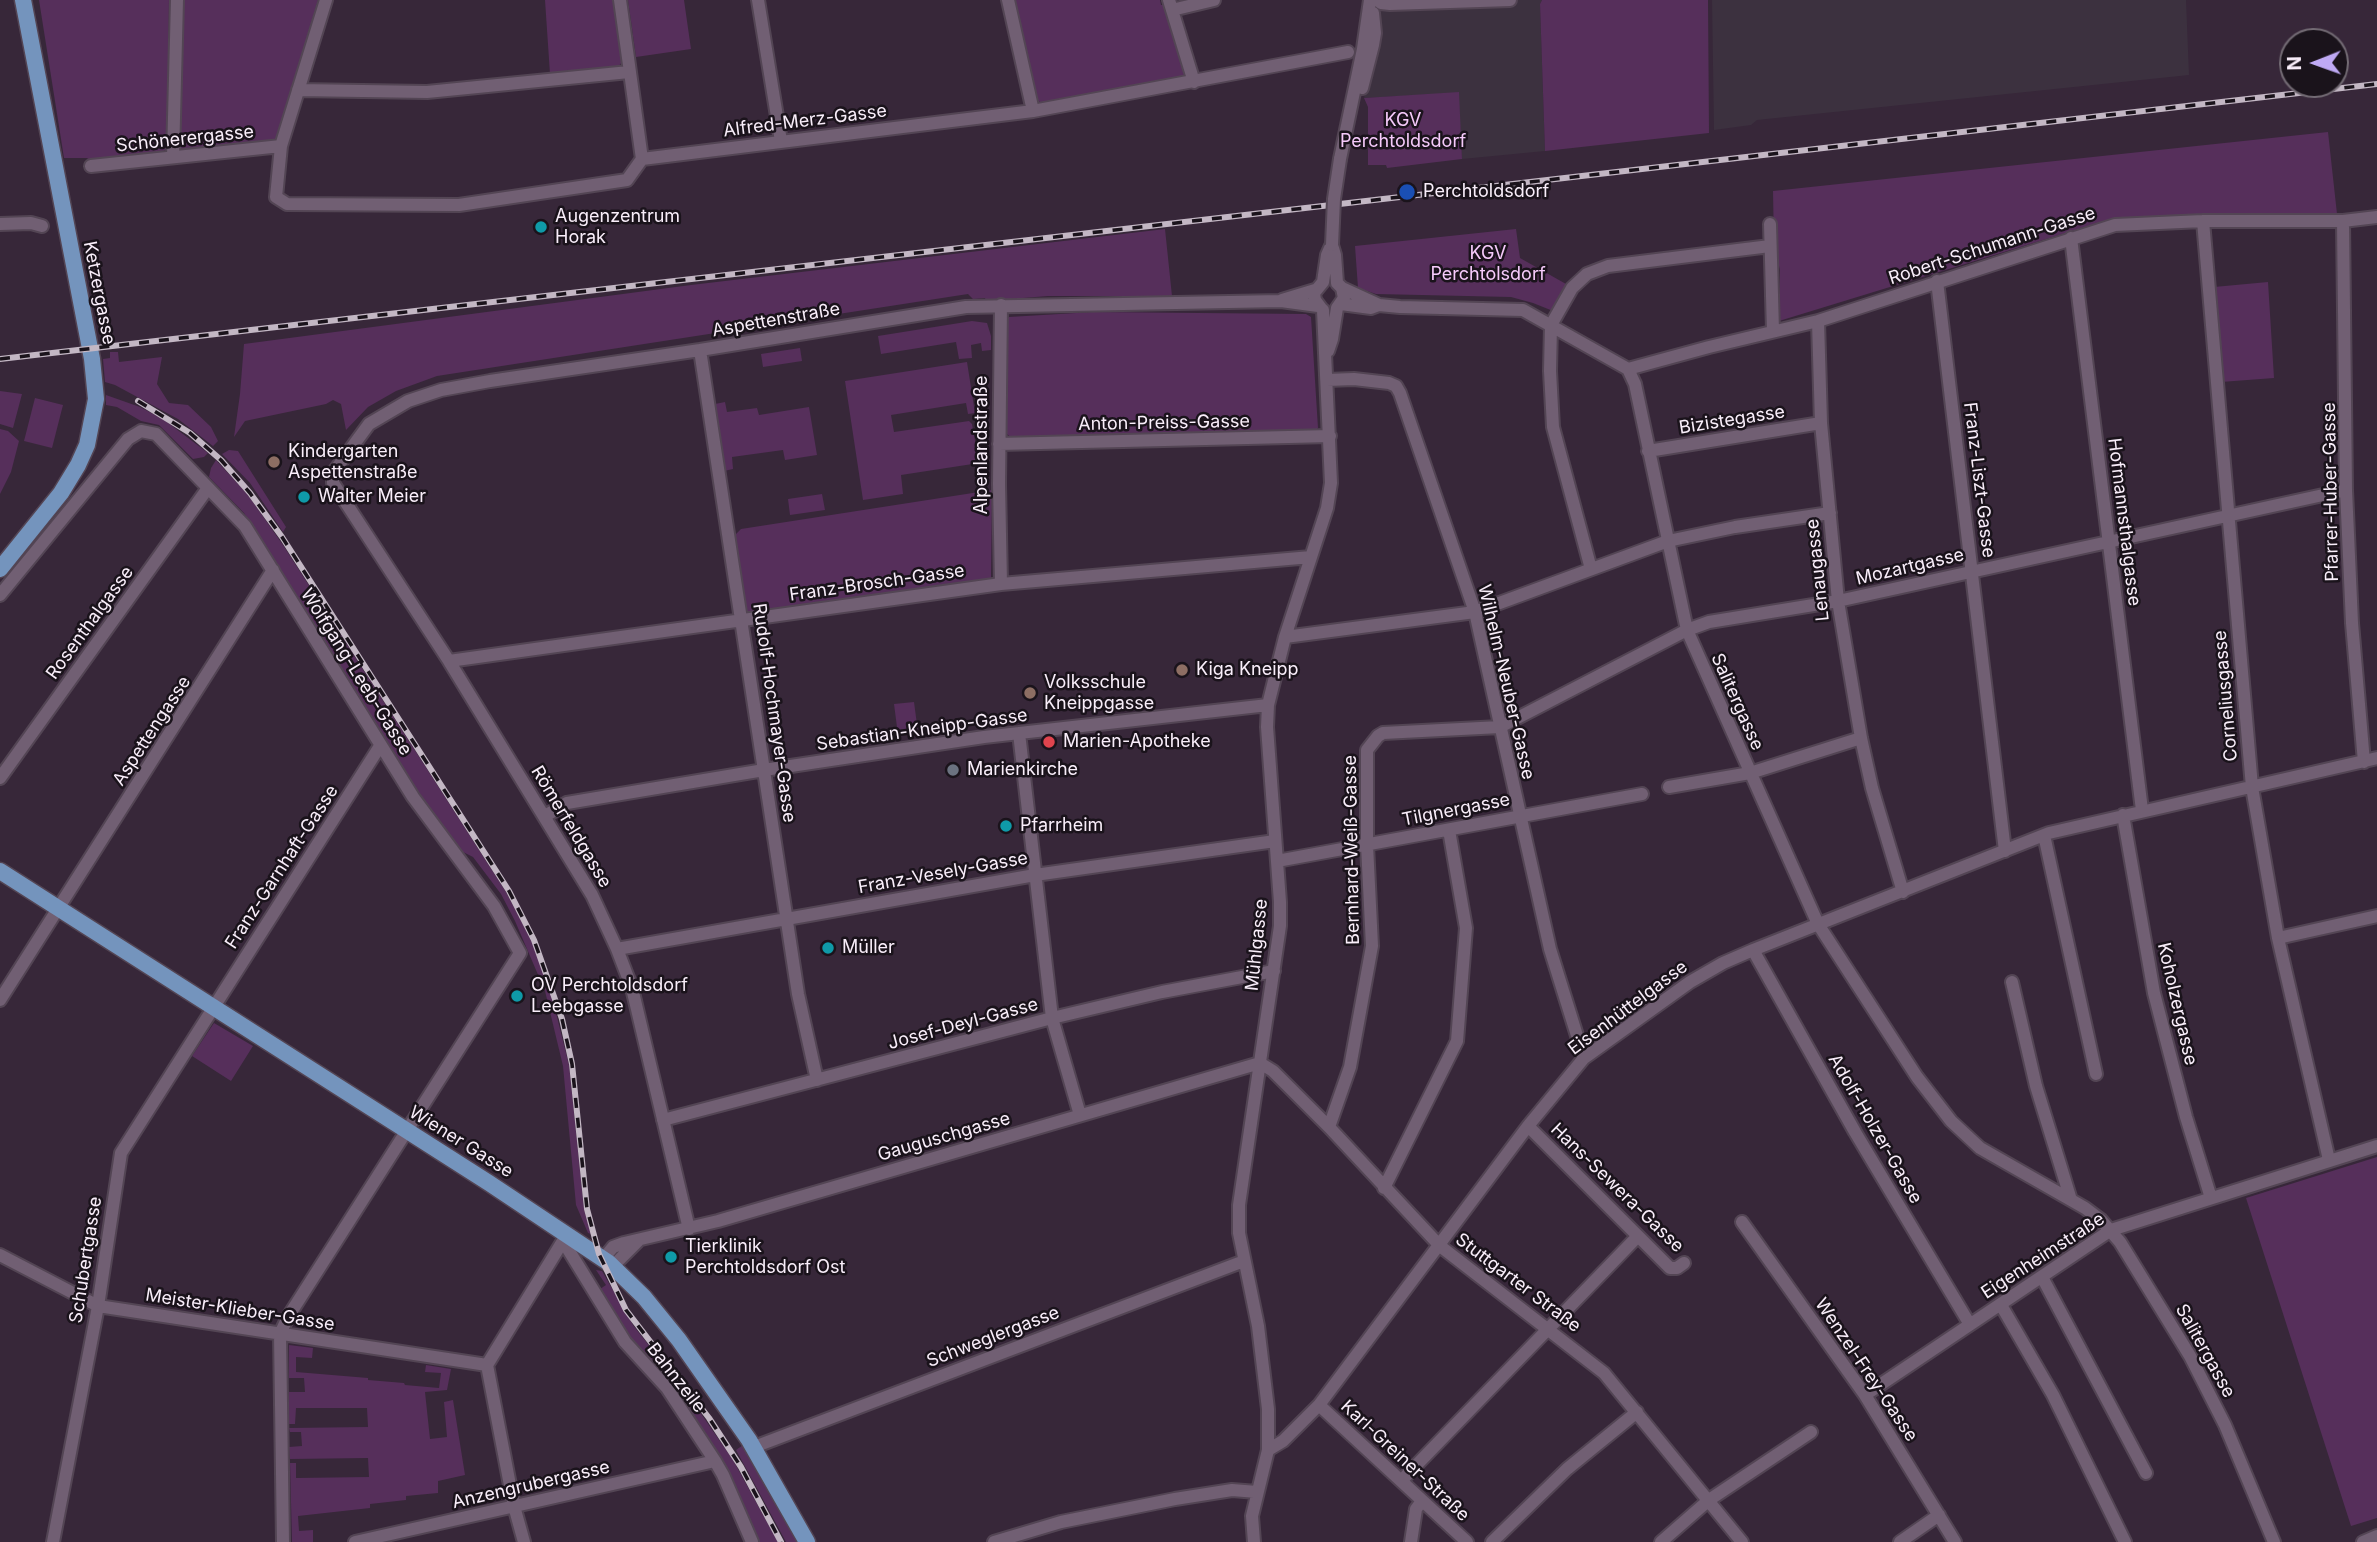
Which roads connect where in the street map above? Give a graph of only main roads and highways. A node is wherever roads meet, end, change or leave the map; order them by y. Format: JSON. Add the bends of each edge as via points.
{"nodes":[{"id":1,"x":23,"y":0,"type":"edge"},
{"id":2,"x":0,"y":569,"type":"edge"},
{"id":3,"x":0,"y":871,"type":"edge"},
{"id":4,"x":807,"y":1542,"type":"edge"}],
"edges":[{"from":1,"to":2,"type":"main road","name":"Ketzergasse","via":[[96,399],[78,465]]},
{"from":3,"to":4,"type":"main road","name":"Wiener Gasse","via":[[407,1130],[565,1238],[609,1262],[679,1340],[754,1447]]}]}
